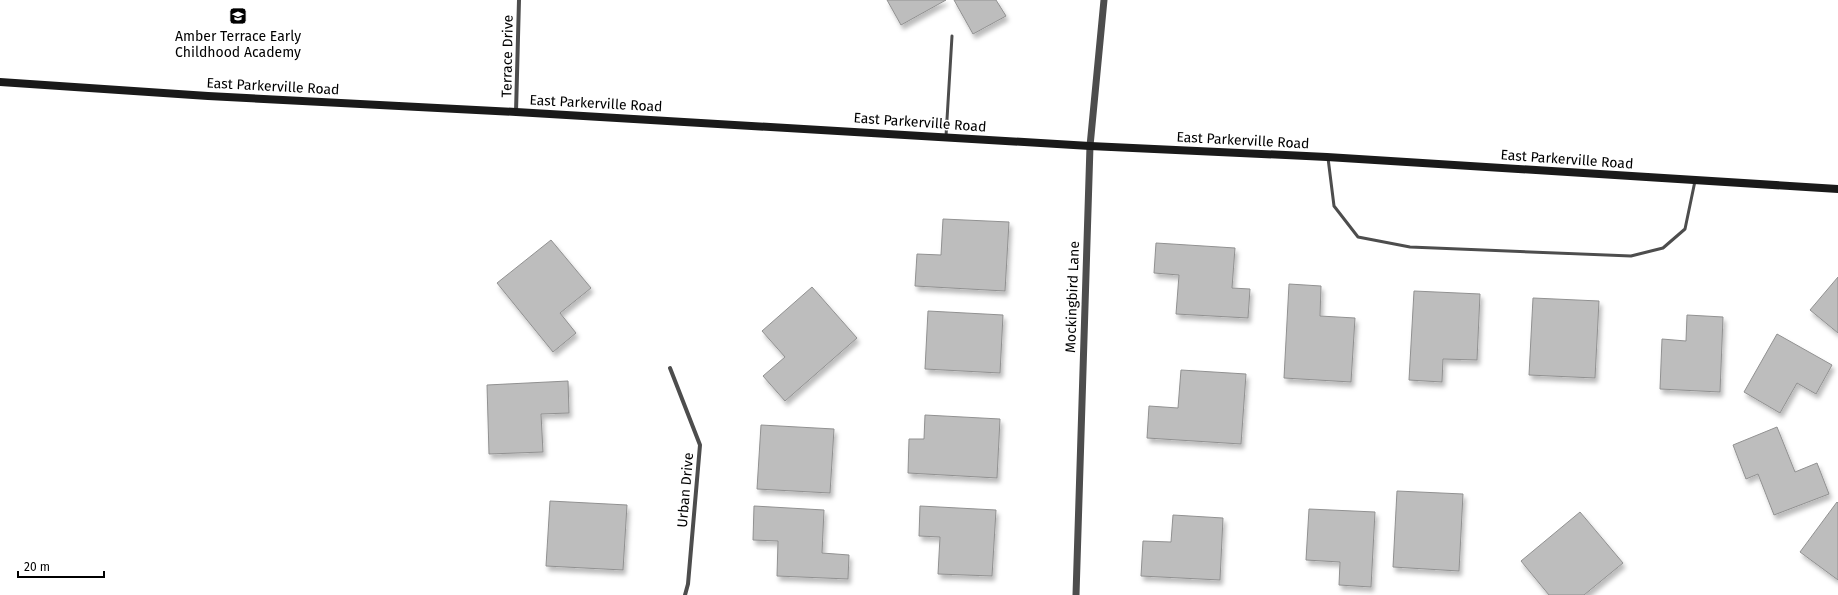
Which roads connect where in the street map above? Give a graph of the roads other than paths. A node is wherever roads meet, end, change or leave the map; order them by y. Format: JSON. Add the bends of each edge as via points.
{"nodes":[{"id":1,"x":519,"y":0,"type":"edge"},
{"id":2,"x":1104,"y":0,"type":"edge"},
{"id":3,"x":952,"y":36,"type":"dead end"},
{"id":4,"x":0,"y":82,"type":"edge"},
{"id":5,"x":516,"y":112,"type":"junction"},
{"id":6,"x":946,"y":137,"type":"junction"},
{"id":7,"x":1090,"y":146,"type":"junction"},
{"id":8,"x":1327,"y":157,"type":"junction"},
{"id":9,"x":1695,"y":180,"type":"junction"},
{"id":10,"x":1838,"y":189,"type":"edge"},
{"id":11,"x":670,"y":368,"type":"dead end"},
{"id":12,"x":686,"y":595,"type":"edge"},
{"id":13,"x":1076,"y":595,"type":"edge"}],
"edges":[{"from":1,"to":5,"type":"street","name":"Terrace Drive"},
{"from":2,"to":7,"type":"street","name":"Mockingbird Lane"},
{"from":3,"to":6,"type":"lane"},
{"from":4,"to":5,"type":"main road","name":"East Parkerville Road"},
{"from":5,"to":6,"type":"main road","name":"East Parkerville Road"},
{"from":6,"to":7,"type":"main road","name":"East Parkerville Road"},
{"from":7,"to":8,"type":"main road","name":"East Parkerville Road"},
{"from":7,"to":13,"type":"street","name":"Mockingbird Lane"},
{"from":8,"to":9,"type":"main road","name":"East Parkerville Road"},
{"from":8,"to":9,"type":"lane","via":[[1334,206],[1358,236],[1410,247],[1631,256],[1663,248],[1685,229]]},
{"from":9,"to":10,"type":"main road","name":"East Parkerville Road"},
{"from":11,"to":12,"type":"street","name":"Urban Drive","via":[[700,445]]}]}
